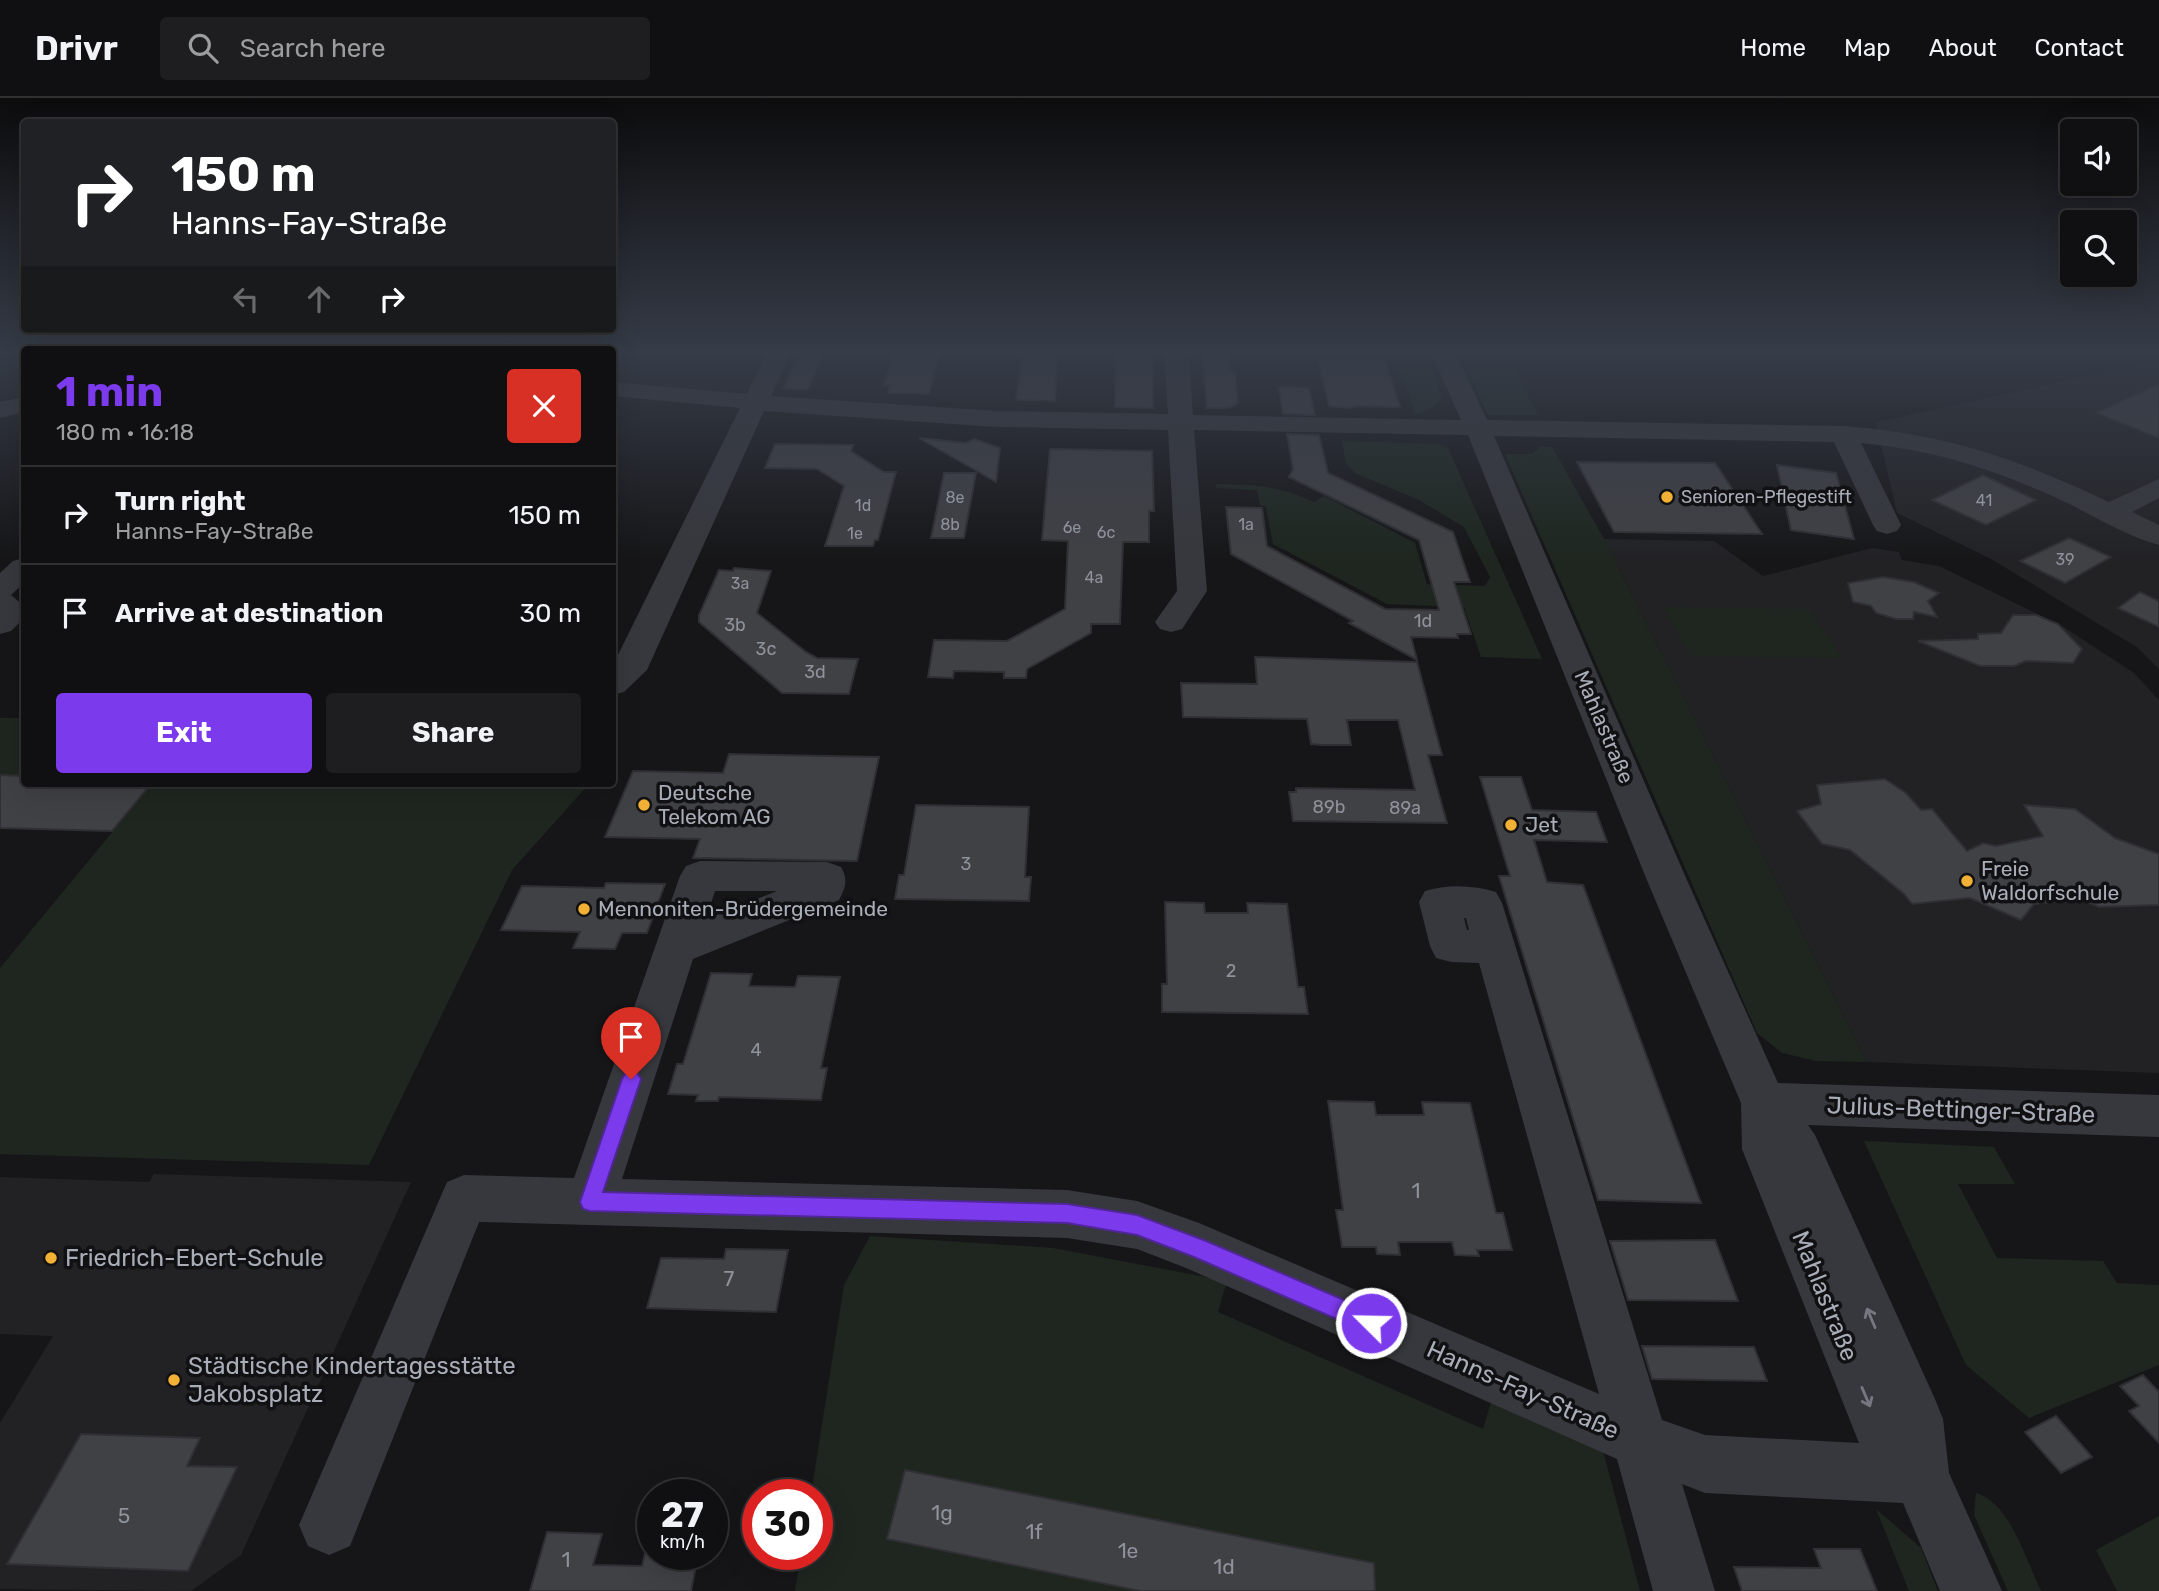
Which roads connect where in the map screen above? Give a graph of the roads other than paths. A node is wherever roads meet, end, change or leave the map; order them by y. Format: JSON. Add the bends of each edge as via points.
{"nodes":[{"id":1,"x":746,"y":422,"type":"edge"},
{"id":2,"x":1108,"y":422,"type":"edge"},
{"id":3,"x":1428,"y":422,"type":"edge"},
{"id":4,"x":1476,"y":422,"type":"edge"},
{"id":5,"x":1179,"y":424,"type":"junction"},
{"id":6,"x":1415,"y":428,"type":"junction"},
{"id":7,"x":1479,"y":429,"type":"junction"},
{"id":8,"x":1843,"y":434,"type":"junction"},
{"id":9,"x":2159,"y":487,"type":"edge"},
{"id":10,"x":2109,"y":513,"type":"junction"},
{"id":11,"x":1887,"y":525,"type":"dead end"},
{"id":12,"x":2159,"y":536,"type":"edge"},
{"id":13,"x":21,"y":570,"type":"edge"},
{"id":14,"x":0,"y":589,"type":"edge"},
{"id":15,"x":0,"y":601,"type":"edge"},
{"id":16,"x":1171,"y":622,"type":"dead end"},
{"id":17,"x":0,"y":624,"type":"edge"},
{"id":18,"x":616,"y":681,"type":"edge"},
{"id":19,"x":1495,"y":947,"type":"dead end"},
{"id":20,"x":676,"y":948,"type":"dead end"},
{"id":21,"x":1764,"y":1103,"type":"junction"},
{"id":22,"x":2159,"y":1116,"type":"edge"},
{"id":23,"x":590,"y":1202,"type":"junction"},
{"id":24,"x":1641,"y":1441,"type":"junction"},
{"id":25,"x":1920,"y":1475,"type":"junction"},
{"id":26,"x":329,"y":1525,"type":"dead end"},
{"id":27,"x":1684,"y":1591,"type":"edge"},
{"id":28,"x":1971,"y":1591,"type":"edge"}],
"edges":[{"from":1,"to":18,"type":"street","via":[[630,670]]},
{"from":2,"to":5,"type":"street"},
{"from":3,"to":6,"type":"street"},
{"from":4,"to":7,"type":"street","name":"Mahlastraße"},
{"from":5,"to":6,"type":"street"},
{"from":5,"to":16,"type":"street","via":[[1192,591]]},
{"from":6,"to":7,"type":"street"},
{"from":7,"to":8,"type":"street"},
{"from":7,"to":21,"type":"street","name":"Mahlastraße"},
{"from":8,"to":10,"type":"street","via":[[1955,450]]},
{"from":8,"to":11,"type":"street"},
{"from":9,"to":10,"type":"street"},
{"from":10,"to":12,"type":"street"},
{"from":13,"to":14,"type":"street"},
{"from":15,"to":17,"type":"street","via":[[13,612]]},
{"from":19,"to":24,"type":"street","name":"Hanns-Fay-Straße"},
{"from":20,"to":23,"type":"street"},
{"from":21,"to":22,"type":"street","name":"Julius-Bettinger-Straße"},
{"from":21,"to":25,"type":"street","name":"Mahlastraße","via":[[1766,1149],[1871,1408]]},
{"from":23,"to":24,"type":"street","name":"Hanns-Fay-Straße","via":[[1067,1214],[1137,1225]]},
{"from":23,"to":26,"type":"street","name":"Hanns-Fay-Straße","via":[[464,1198]]},
{"from":24,"to":25,"type":"street","name":"Hanns-Fay-Straße","via":[[1705,1464]]},
{"from":24,"to":27,"type":"street"},
{"from":25,"to":28,"type":"street","name":"Mahlastraße"}]}
